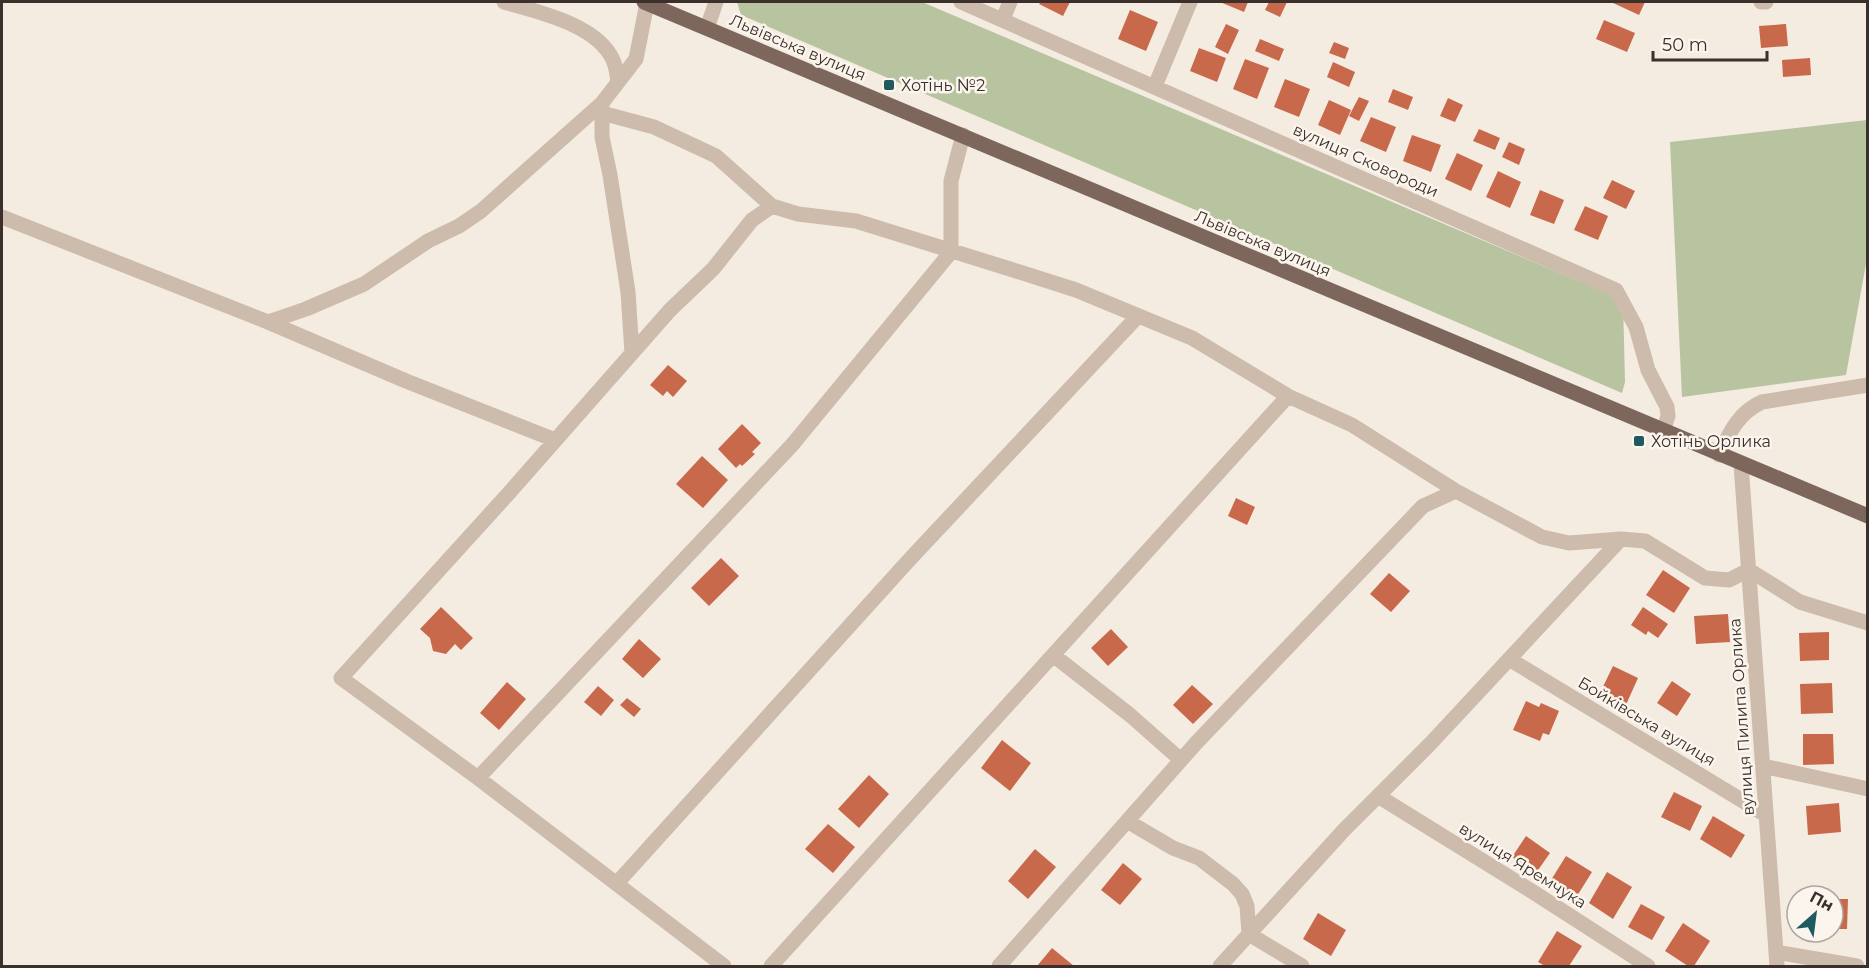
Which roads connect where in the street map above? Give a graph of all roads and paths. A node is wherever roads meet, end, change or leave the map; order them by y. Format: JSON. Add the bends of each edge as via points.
{"nodes":[{"id":1,"x":504,"y":2,"type":"edge"},
{"id":2,"x":646,"y":2,"type":"edge"},
{"id":3,"x":716,"y":2,"type":"edge"},
{"id":4,"x":961,"y":2,"type":"edge"},
{"id":5,"x":1010,"y":2,"type":"edge"},
{"id":6,"x":1190,"y":2,"type":"edge"},
{"id":7,"x":1761,"y":2,"type":"edge"},
{"id":8,"x":1766,"y":2,"type":"edge"},
{"id":9,"x":1003,"y":19,"type":"junction"},
{"id":10,"x":707,"y":28,"type":"junction"},
{"id":11,"x":618,"y":82,"type":"junction"},
{"id":12,"x":1155,"y":86,"type":"junction"},
{"id":13,"x":602,"y":108,"type":"junction"},
{"id":14,"x":963,"y":135,"type":"junction"},
{"id":15,"x":772,"y":206,"type":"junction"},
{"id":16,"x":2,"y":217,"type":"edge"},
{"id":17,"x":951,"y":252,"type":"junction"},
{"id":18,"x":1137,"y":317,"type":"junction"},
{"id":19,"x":268,"y":322,"type":"junction"},
{"id":20,"x":632,"y":353,"type":"junction"},
{"id":21,"x":1868,"y":385,"type":"edge"},
{"id":22,"x":1288,"y":396,"type":"junction"},
{"id":23,"x":1663,"y":431,"type":"junction"},
{"id":24,"x":555,"y":440,"type":"junction"},
{"id":25,"x":1719,"y":455,"type":"junction"},
{"id":26,"x":1741,"y":464,"type":"junction"},
{"id":27,"x":1456,"y":491,"type":"junction"},
{"id":28,"x":1868,"y":516,"type":"edge"},
{"id":29,"x":1621,"y":539,"type":"junction"},
{"id":30,"x":1749,"y":570,"type":"junction"},
{"id":31,"x":1868,"y":623,"type":"edge"},
{"id":32,"x":1053,"y":655,"type":"junction"},
{"id":33,"x":1509,"y":658,"type":"junction"},
{"id":34,"x":1181,"y":760,"type":"junction"},
{"id":35,"x":1763,"y":766,"type":"junction"},
{"id":36,"x":478,"y":778,"type":"junction"},
{"id":37,"x":1868,"y":789,"type":"edge"},
{"id":38,"x":1378,"y":796,"type":"junction"},
{"id":39,"x":1766,"y":815,"type":"junction"},
{"id":40,"x":1127,"y":821,"type":"junction"},
{"id":41,"x":617,"y":883,"type":"junction"},
{"id":42,"x":1249,"y":934,"type":"junction"},
{"id":43,"x":1776,"y":959,"type":"edge"},
{"id":44,"x":724,"y":966,"type":"edge"},
{"id":45,"x":771,"y":966,"type":"edge"},
{"id":46,"x":999,"y":966,"type":"edge"},
{"id":47,"x":1220,"y":966,"type":"edge"},
{"id":48,"x":1302,"y":966,"type":"edge"},
{"id":49,"x":1648,"y":966,"type":"edge"},
{"id":50,"x":1857,"y":966,"type":"edge"}],
"edges":[{"from":1,"to":11,"type":"street","via":[[570,23],[590,34],[613,59]]},
{"from":2,"to":10,"type":"main road","name":"Львівська вулиця"},
{"from":2,"to":11,"type":"street","via":[[636,59]]},
{"from":3,"to":10,"type":"street"},
{"from":4,"to":9,"type":"street","name":"вулиця Сковороди"},
{"from":5,"to":9,"type":"street"},
{"from":6,"to":12,"type":"street"},
{"from":7,"to":8,"type":"street"},
{"from":9,"to":12,"type":"street","name":"вулиця Сковороди"},
{"from":10,"to":14,"type":"main road","name":"Львівська вулиця"},
{"from":11,"to":13,"type":"street"},
{"from":12,"to":23,"type":"street","name":"вулиця Сковороди","via":[[1616,290],[1636,327],[1648,370],[1667,407]]},
{"from":13,"to":15,"type":"street","via":[[716,156]]},
{"from":13,"to":19,"type":"street","via":[[459,226],[428,241],[363,284]]},
{"from":13,"to":20,"type":"street","via":[[602,136],[628,292]]},
{"from":14,"to":17,"type":"street","via":[[951,182]]},
{"from":14,"to":23,"type":"main road","name":"Львівська вулиця"},
{"from":15,"to":17,"type":"street","via":[[856,222]]},
{"from":15,"to":20,"type":"street","via":[[752,220],[713,269]]},
{"from":16,"to":19,"type":"street"},
{"from":17,"to":18,"type":"street","via":[[1076,290]]},
{"from":17,"to":36,"type":"street","via":[[792,444]]},
{"from":18,"to":22,"type":"street","via":[[1192,338]]},
{"from":18,"to":41,"type":"street","via":[[910,559]]},
{"from":19,"to":24,"type":"street"},
{"from":20,"to":24,"type":"street"},
{"from":21,"to":25,"type":"street","via":[[1752,406],[1730,432]]},
{"from":22,"to":27,"type":"street","via":[[1352,425]]},
{"from":22,"to":32,"type":"street"},
{"from":23,"to":25,"type":"main road","name":"Львівська вулиця"},
{"from":24,"to":36,"type":"street","via":[[341,678]]},
{"from":25,"to":26,"type":"main road","name":"Львівська вулиця"},
{"from":26,"to":28,"type":"main road","name":"Львівська вулиця"},
{"from":26,"to":30,"type":"street","name":"вулиця Пилипа Орлика"},
{"from":27,"to":29,"type":"street","via":[[1542,537],[1569,543]]},
{"from":27,"to":34,"type":"street","via":[[1423,506]]},
{"from":29,"to":30,"type":"street","via":[[1645,541],[1705,578],[1729,580]]},
{"from":29,"to":33,"type":"street"},
{"from":30,"to":31,"type":"street","via":[[1800,602]]},
{"from":30,"to":35,"type":"street","name":"вулиця Пилипа Орлика"},
{"from":32,"to":34,"type":"street","via":[[1131,715]]},
{"from":32,"to":45,"type":"street"},
{"from":33,"to":38,"type":"street"},
{"from":33,"to":39,"type":"street","name":"Бойківська вулиця"},
{"from":34,"to":40,"type":"street"},
{"from":35,"to":37,"type":"street"},
{"from":35,"to":39,"type":"street","name":"вулиця Пилипа Орлика"},
{"from":36,"to":41,"type":"street"},
{"from":38,"to":42,"type":"street"},
{"from":38,"to":49,"type":"street","name":"вулиця Яремчука"},
{"from":39,"to":43,"type":"street","name":"вулиця Пилипа Орлика"},
{"from":40,"to":42,"type":"street","via":[[1199,858],[1233,885],[1247,906]]},
{"from":40,"to":46,"type":"street"},
{"from":41,"to":44,"type":"street"},
{"from":42,"to":47,"type":"street"},
{"from":42,"to":48,"type":"street"},
{"from":43,"to":50,"type":"street"}]}
